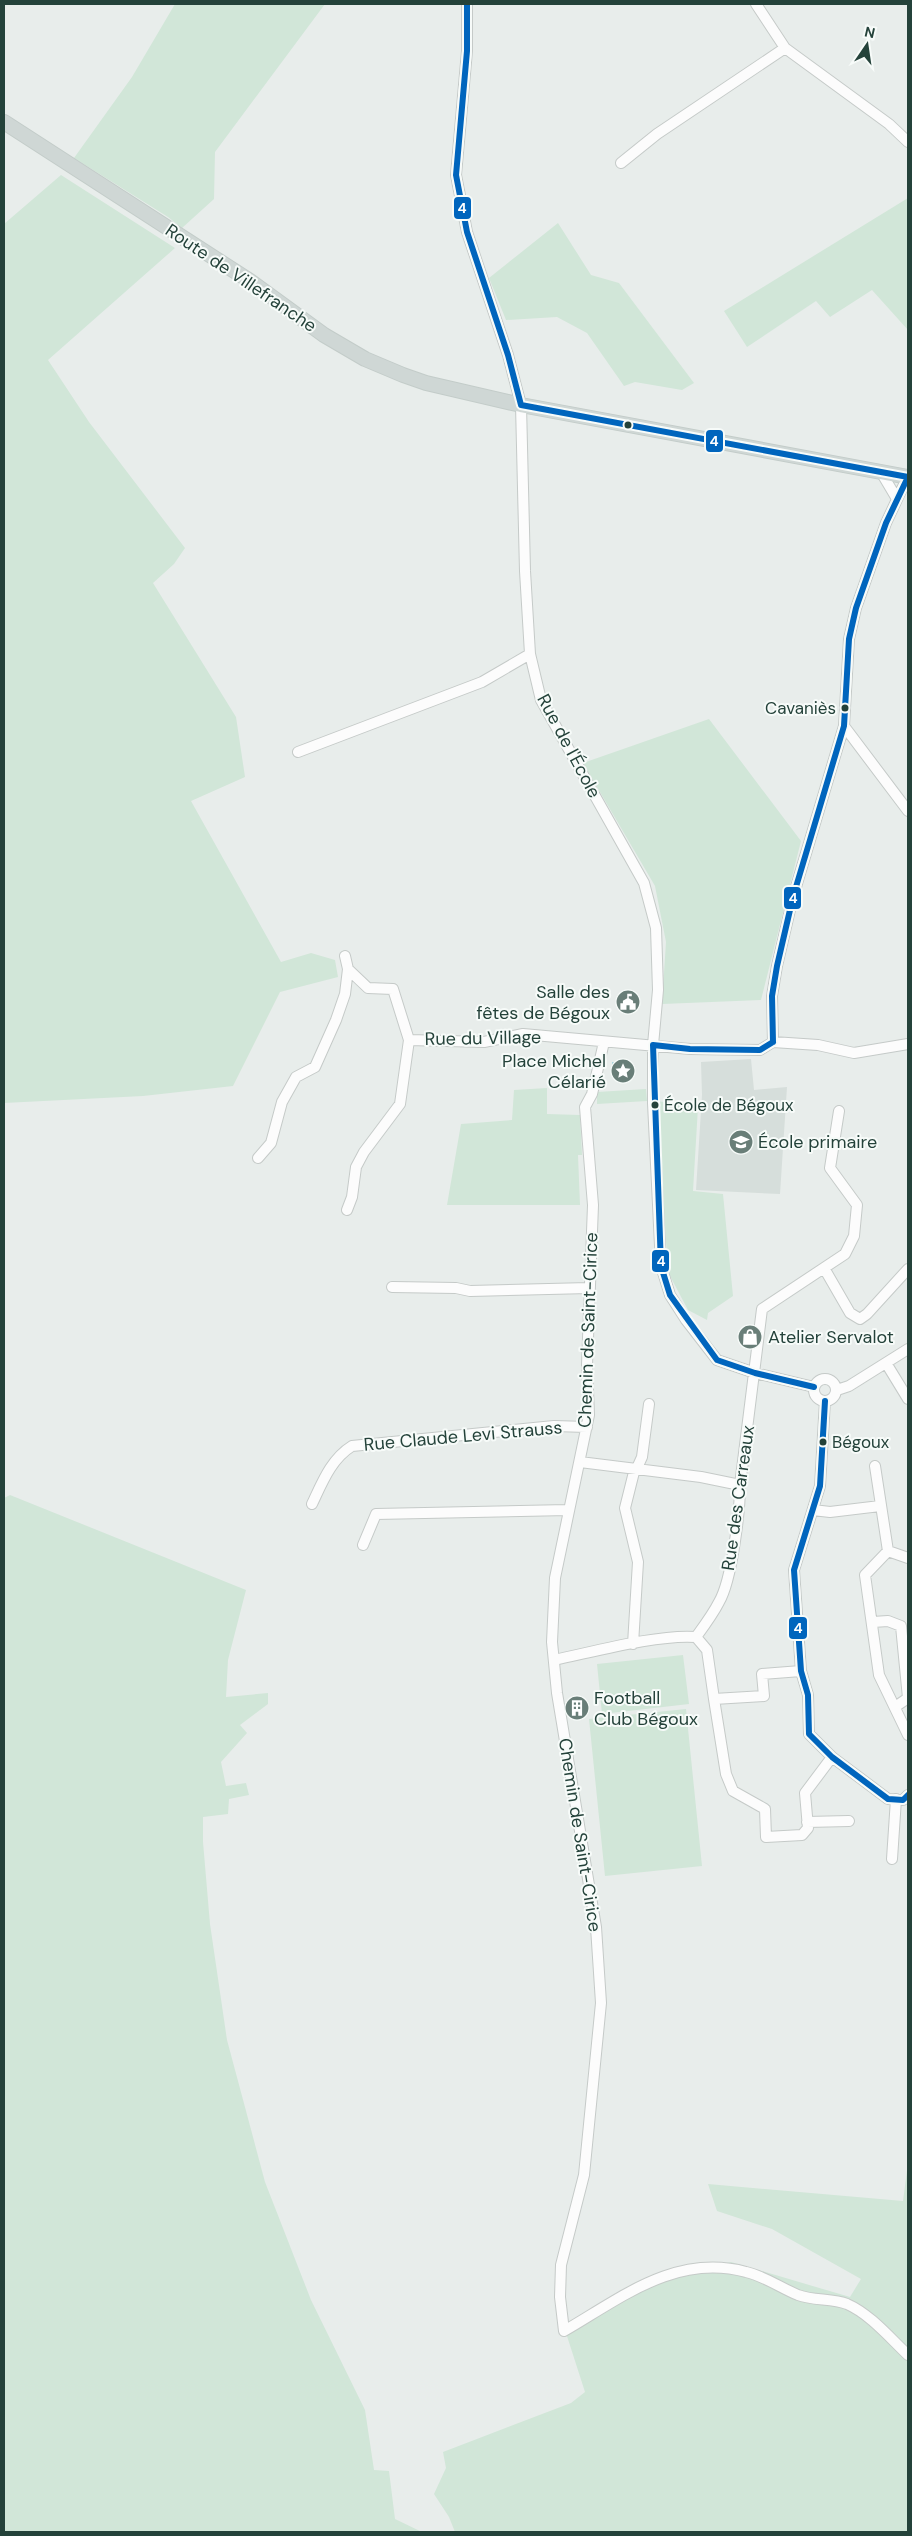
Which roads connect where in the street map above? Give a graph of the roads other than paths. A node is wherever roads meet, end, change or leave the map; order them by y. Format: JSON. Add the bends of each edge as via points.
{"nodes":[{"id":1,"x":466,"y":4,"type":"edge"},
{"id":2,"x":756,"y":4,"type":"edge"},
{"id":3,"x":785,"y":48,"type":"junction"},
{"id":4,"x":4,"y":122,"type":"edge"},
{"id":5,"x":908,"y":142,"type":"edge"},
{"id":6,"x":620,"y":163,"type":"dead end"},
{"id":7,"x":521,"y":405,"type":"junction"},
{"id":8,"x":882,"y":472,"type":"junction"},
{"id":9,"x":908,"y":476,"type":"edge"},
{"id":10,"x":897,"y":499,"type":"junction"},
{"id":11,"x":530,"y":654,"type":"junction"},
{"id":12,"x":844,"y":726,"type":"junction"},
{"id":13,"x":298,"y":752,"type":"dead end"},
{"id":14,"x":908,"y":811,"type":"edge"},
{"id":15,"x":345,"y":956,"type":"dead end"},
{"id":16,"x":348,"y":969,"type":"junction"},
{"id":17,"x":409,"y":1040,"type":"junction"},
{"id":18,"x":604,"y":1042,"type":"junction"},
{"id":19,"x":773,"y":1042,"type":"junction"},
{"id":20,"x":908,"y":1044,"type":"edge"},
{"id":21,"x":653,"y":1045,"type":"junction"},
{"id":22,"x":840,"y":1111,"type":"dead end"},
{"id":23,"x":258,"y":1158,"type":"dead end"},
{"id":24,"x":347,"y":1210,"type":"dead end"},
{"id":25,"x":824,"y":1268,"type":"junction"},
{"id":26,"x":908,"y":1269,"type":"edge"},
{"id":27,"x":392,"y":1287,"type":"dead end"},
{"id":28,"x":590,"y":1288,"type":"junction"},
{"id":29,"x":908,"y":1349,"type":"edge"},
{"id":30,"x":886,"y":1363,"type":"junction"},
{"id":31,"x":754,"y":1373,"type":"junction"},
{"id":32,"x":814,"y":1387,"type":"junction"},
{"id":33,"x":836,"y":1390,"type":"junction"},
{"id":34,"x":908,"y":1399,"type":"edge"},
{"id":35,"x":825,"y":1401,"type":"junction"},
{"id":36,"x":649,"y":1404,"type":"dead end"},
{"id":37,"x":587,"y":1427,"type":"junction"},
{"id":38,"x":580,"y":1462,"type":"junction"},
{"id":39,"x":875,"y":1466,"type":"dead end"},
{"id":40,"x":636,"y":1468,"type":"junction"},
{"id":41,"x":740,"y":1485,"type":"junction"},
{"id":42,"x":312,"y":1504,"type":"dead end"},
{"id":43,"x":880,"y":1506,"type":"junction"},
{"id":44,"x":568,"y":1510,"type":"junction"},
{"id":45,"x":813,"y":1510,"type":"junction"},
{"id":46,"x":363,"y":1546,"type":"dead end"},
{"id":47,"x":888,"y":1551,"type":"junction"},
{"id":48,"x":908,"y":1558,"type":"edge"},
{"id":49,"x":873,"y":1622,"type":"junction"},
{"id":50,"x":696,"y":1637,"type":"junction"},
{"id":51,"x":634,"y":1644,"type":"junction"},
{"id":52,"x":554,"y":1660,"type":"junction"},
{"id":53,"x":802,"y":1671,"type":"junction"},
{"id":54,"x":714,"y":1699,"type":"junction"},
{"id":55,"x":895,"y":1707,"type":"junction"},
{"id":56,"x":908,"y":1735,"type":"edge"},
{"id":57,"x":832,"y":1757,"type":"junction"},
{"id":58,"x":908,"y":1795,"type":"edge"},
{"id":59,"x":896,"y":1799,"type":"junction"},
{"id":60,"x":849,"y":1820,"type":"dead end"},
{"id":61,"x":807,"y":1822,"type":"junction"},
{"id":62,"x":892,"y":1859,"type":"dead end"},
{"id":63,"x":908,"y":2355,"type":"edge"}],
"edges":[{"from":1,"to":7,"type":"street","name":"Rue de l'École","via":[[467,51],[456,175],[467,232]]},
{"from":2,"to":3,"type":"street"},
{"from":3,"to":5,"type":"street","via":[[889,124]]},
{"from":3,"to":6,"type":"street","via":[[665,128]]},
{"from":4,"to":7,"type":"main road","name":"Route de Villefranche","via":[[365,358],[426,383]]},
{"from":7,"to":8,"type":"main road","name":"Route de Villefranche"},
{"from":7,"to":11,"type":"street","name":"Rue de l'École"},
{"from":8,"to":9,"type":"main road","name":"Route de Villefranche"},
{"from":8,"to":10,"type":"street"},
{"from":9,"to":10,"type":"street"},
{"from":10,"to":12,"type":"street","via":[[856,608],[849,639]]},
{"from":11,"to":13,"type":"street","via":[[482,682]]},
{"from":11,"to":21,"type":"street","name":"Rue de l'École","via":[[541,700],[644,883],[656,928],[658,990]]},
{"from":12,"to":14,"type":"street"},
{"from":12,"to":19,"type":"street","via":[[792,897],[772,996]]},
{"from":15,"to":16,"type":"street"},
{"from":16,"to":17,"type":"street","via":[[368,988],[393,989]]},
{"from":16,"to":23,"type":"street","via":[[345,994],[315,1067],[296,1077],[282,1102],[271,1143]]},
{"from":17,"to":18,"type":"street","name":"Rue du Village","via":[[484,1042],[523,1034]]},
{"from":17,"to":24,"type":"street","name":"Rue du Village","via":[[400,1104],[356,1167]]},
{"from":18,"to":21,"type":"street","name":"Rue du Village"},
{"from":18,"to":28,"type":"street","name":"Chemin de Saint-Cirice","via":[[592,1094],[585,1106],[593,1205]]},
{"from":19,"to":20,"type":"street","via":[[818,1045],[854,1053]]},
{"from":19,"to":21,"type":"street","name":"Rue du Village","via":[[760,1050]]},
{"from":21,"to":31,"type":"street","name":"Rue de l'École","via":[[661,1266],[670,1295],[717,1360]]},
{"from":22,"to":25,"type":"street","name":"Rue des Carreaux","via":[[830,1168],[857,1205],[857,1218],[854,1236],[845,1254]]},
{"from":25,"to":26,"type":"street","via":[[850,1312],[860,1318]]},
{"from":25,"to":31,"type":"street","name":"Rue des Carreaux","via":[[762,1309]]},
{"from":27,"to":28,"type":"street","via":[[470,1291]]},
{"from":28,"to":37,"type":"street","name":"Chemin de Saint-Cirice"},
{"from":29,"to":30,"type":"street"},
{"from":30,"to":33,"type":"street"},
{"from":30,"to":34,"type":"street"},
{"from":31,"to":32,"type":"street","name":"Rue de l'École"},
{"from":31,"to":41,"type":"street","name":"Rue des Carreaux"},
{"from":32,"to":33,"type":"street","via":[[821,1379],[827,1379]]},
{"from":32,"to":35,"type":"street","via":[[816,1397]]},
{"from":33,"to":35,"type":"street","via":[[835,1396]]},
{"from":35,"to":45,"type":"street","via":[[820,1486]]},
{"from":36,"to":40,"type":"street","via":[[642,1457]]},
{"from":37,"to":38,"type":"street","name":"Chemin de Saint-Cirice"},
{"from":37,"to":42,"type":"street","name":"Rue Claude Levi Strauss","via":[[554,1426],[352,1446],[342,1452],[331,1467]]},
{"from":38,"to":40,"type":"street"},
{"from":38,"to":44,"type":"street","name":"Chemin de Saint-Cirice"},
{"from":39,"to":43,"type":"street"},
{"from":40,"to":41,"type":"street"},
{"from":40,"to":51,"type":"street","via":[[629,1483],[625,1508],[638,1562]]},
{"from":41,"to":50,"type":"street","name":"Rue des Carreaux","via":[[740,1510],[726,1581],[720,1601]]},
{"from":43,"to":45,"type":"street","via":[[830,1512]]},
{"from":43,"to":47,"type":"street"},
{"from":44,"to":46,"type":"street","via":[[376,1514]]},
{"from":44,"to":52,"type":"street","name":"Chemin de Saint-Cirice","via":[[552,1610]]},
{"from":45,"to":53,"type":"street","via":[[794,1570]]},
{"from":47,"to":48,"type":"street"},
{"from":47,"to":49,"type":"street","via":[[865,1575]]},
{"from":49,"to":55,"type":"street","via":[[879,1675]]},
{"from":49,"to":55,"type":"street","via":[[888,1621],[901,1626],[908,1698]]},
{"from":50,"to":51,"type":"street"},
{"from":50,"to":54,"type":"street","via":[[707,1650]]},
{"from":51,"to":52,"type":"street"},
{"from":52,"to":63,"type":"street","name":"Chemin de Saint-Cirice","via":[[596,1927],[600,2004],[584,2175],[561,2265],[564,2331],[643,2285],[678,2271],[700,2266],[725,2267],[748,2272],[810,2300],[846,2304],[865,2315]]},
{"from":53,"to":54,"type":"street","via":[[762,1674],[764,1696]]},
{"from":53,"to":57,"type":"street","via":[[808,1696],[809,1734]]},
{"from":54,"to":61,"type":"street","via":[[726,1774],[733,1791],[765,1809],[766,1837],[802,1835],[808,1828]]},
{"from":55,"to":56,"type":"street"},
{"from":57,"to":59,"type":"street","via":[[888,1799]]},
{"from":57,"to":61,"type":"street","via":[[805,1793]]},
{"from":58,"to":59,"type":"street","via":[[903,1800]]},
{"from":59,"to":62,"type":"street"},
{"from":60,"to":61,"type":"street"}]}
